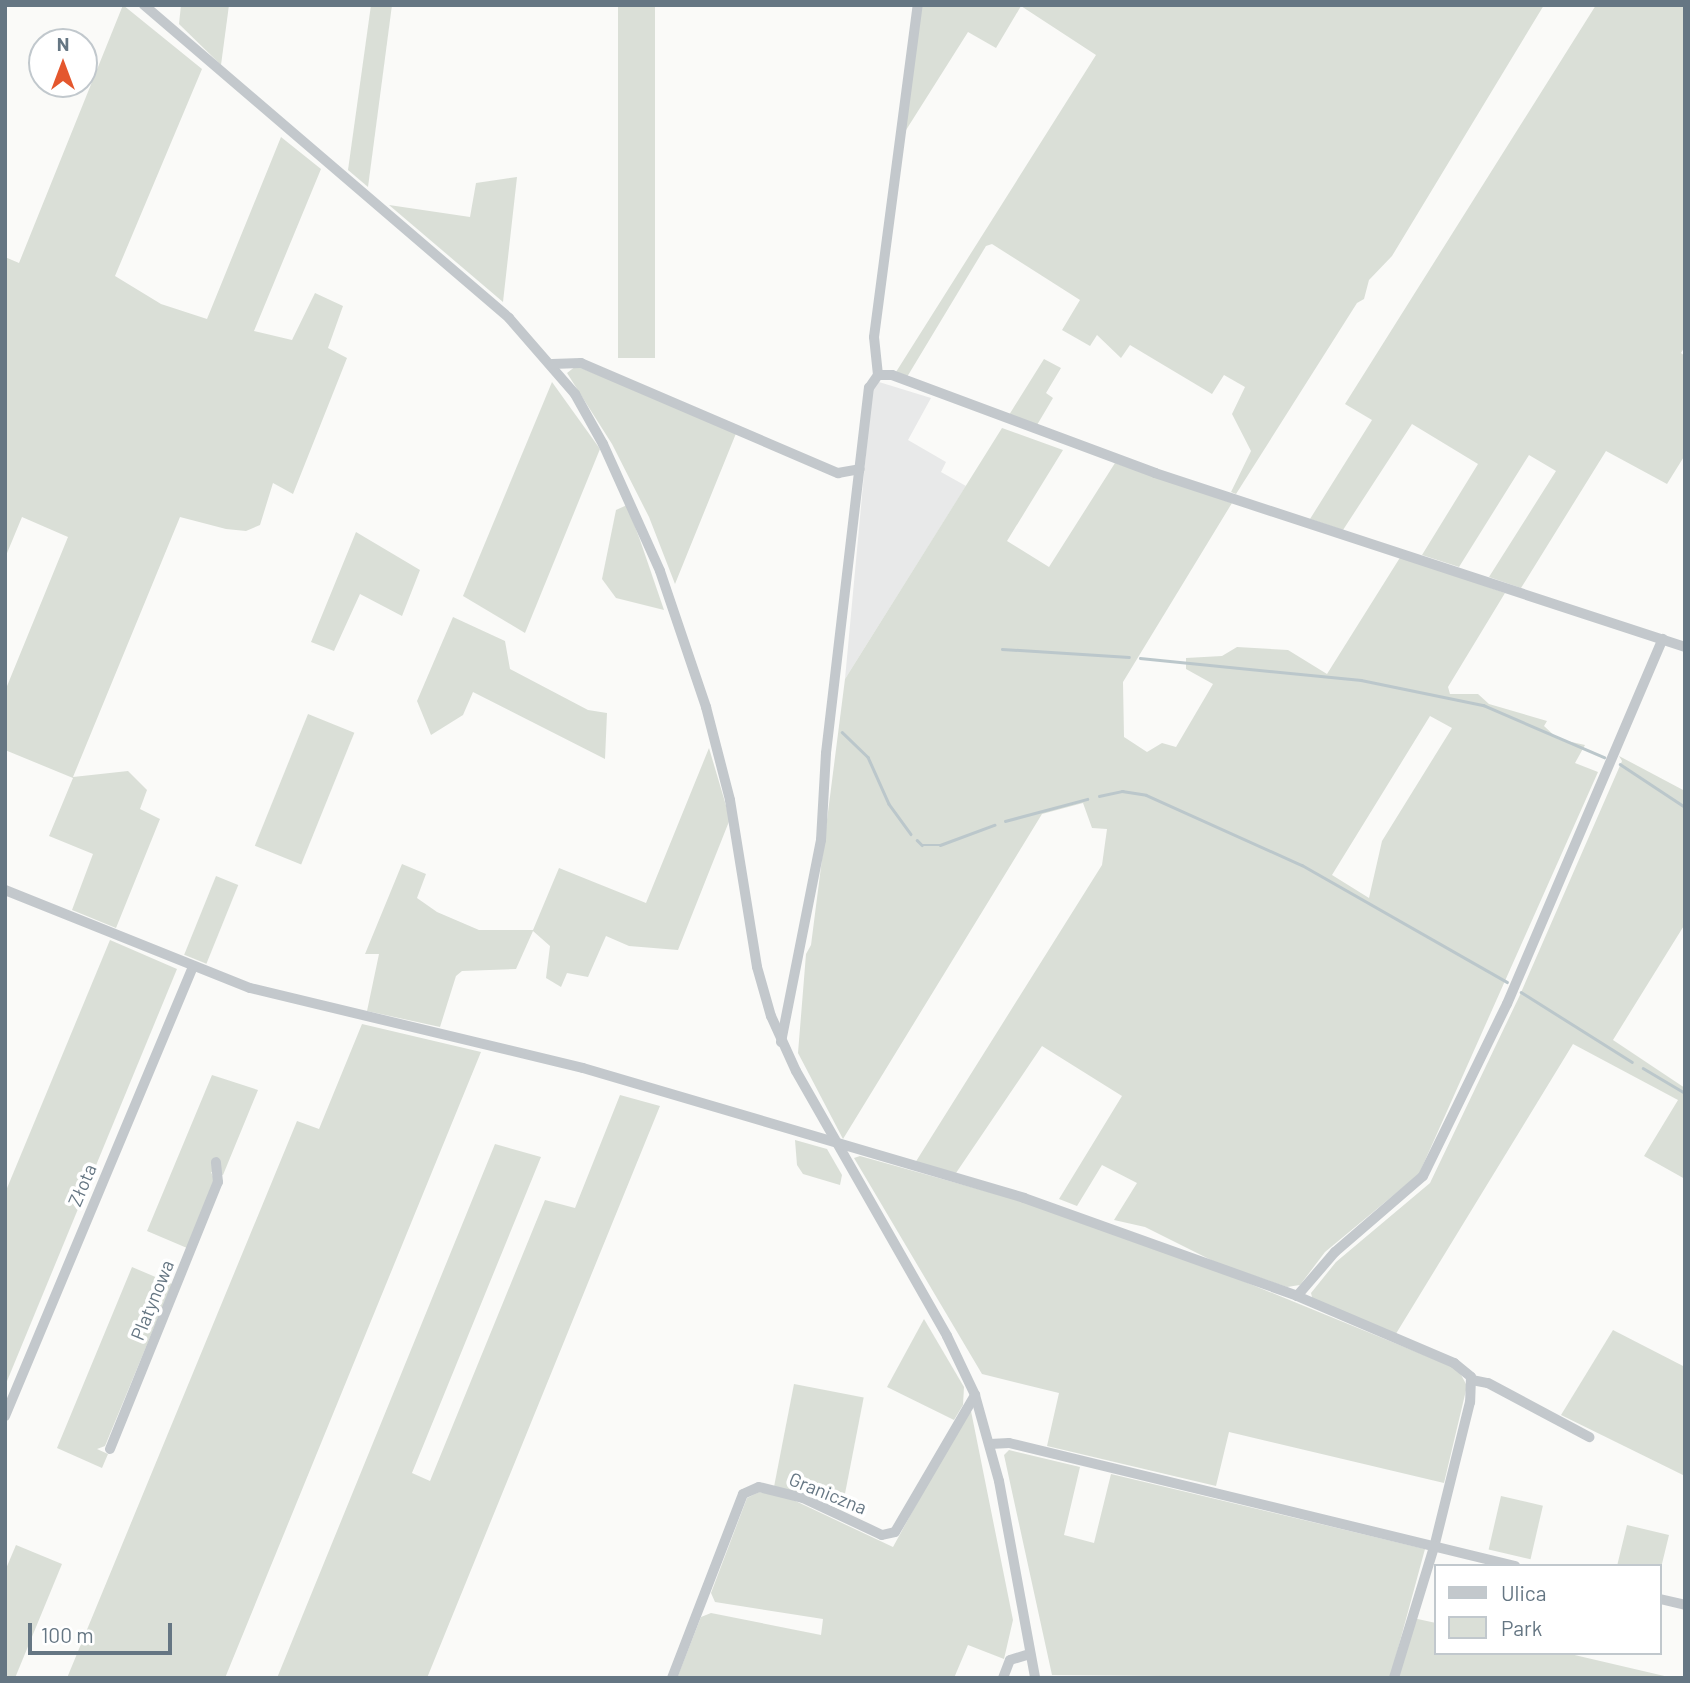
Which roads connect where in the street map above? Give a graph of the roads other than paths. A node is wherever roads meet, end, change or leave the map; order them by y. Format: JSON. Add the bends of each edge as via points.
{"nodes":[{"id":1,"x":144,"y":5,"type":"edge"},
{"id":2,"x":918,"y":5,"type":"edge"},
{"id":3,"x":552,"y":363,"type":"junction"},
{"id":4,"x":878,"y":375,"type":"junction"},
{"id":5,"x":860,"y":469,"type":"junction"},
{"id":6,"x":1663,"y":639,"type":"junction"},
{"id":7,"x":1685,"y":647,"type":"edge"},
{"id":8,"x":5,"y":890,"type":"edge"},
{"id":9,"x":192,"y":968,"type":"junction"},
{"id":10,"x":781,"y":1042,"type":"junction"},
{"id":11,"x":837,"y":1146,"type":"junction"},
{"id":12,"x":216,"y":1162,"type":"dead end"},
{"id":13,"x":1297,"y":1296,"type":"junction"},
{"id":14,"x":1472,"y":1380,"type":"junction"},
{"id":15,"x":975,"y":1395,"type":"junction"},
{"id":16,"x":5,"y":1416,"type":"edge"},
{"id":17,"x":1589,"y":1437,"type":"dead end"},
{"id":18,"x":990,"y":1444,"type":"junction"},
{"id":19,"x":110,"y":1449,"type":"dead end"},
{"id":20,"x":1434,"y":1547,"type":"junction"},
{"id":21,"x":1506,"y":1564,"type":"edge"},
{"id":22,"x":1662,"y":1599,"type":"edge"},
{"id":23,"x":1685,"y":1605,"type":"edge"},
{"id":24,"x":1030,"y":1654,"type":"junction"},
{"id":25,"x":672,"y":1678,"type":"edge"},
{"id":26,"x":1003,"y":1678,"type":"edge"},
{"id":27,"x":1035,"y":1678,"type":"edge"},
{"id":28,"x":1394,"y":1678,"type":"edge"}],
"edges":[{"from":1,"to":3,"type":"street","via":[[509,318]]},
{"from":2,"to":4,"type":"street","via":[[874,337]]},
{"from":3,"to":5,"type":"street","via":[[581,363],[838,474]]},
{"from":3,"to":10,"type":"street","via":[[575,394],[628,496],[706,707],[730,800],[757,967]]},
{"from":4,"to":5,"type":"street","via":[[869,388]]},
{"from":4,"to":6,"type":"street","via":[[892,375],[1155,473]]},
{"from":5,"to":10,"type":"street","via":[[826,753],[821,840]]},
{"from":6,"to":7,"type":"street"},
{"from":6,"to":13,"type":"street","via":[[1507,1004],[1430,1165],[1415,1185],[1335,1252]]},
{"from":8,"to":9,"type":"street"},
{"from":9,"to":11,"type":"street","via":[[290,1000],[583,1069]]},
{"from":9,"to":16,"type":"street","name":"Złota"},
{"from":10,"to":11,"type":"street"},
{"from":11,"to":13,"type":"street","via":[[1080,1215]]},
{"from":11,"to":15,"type":"street","via":[[947,1336]]},
{"from":12,"to":19,"type":"street","name":"Platynowa","via":[[218,1182]]},
{"from":13,"to":14,"type":"street","via":[[1454,1363]]},
{"from":14,"to":17,"type":"street","via":[[1488,1383]]},
{"from":14,"to":20,"type":"street"},
{"from":15,"to":18,"type":"street"},
{"from":15,"to":25,"type":"street","name":"Graniczna","via":[[895,1532],[882,1535],[803,1498],[759,1487],[743,1494]]},
{"from":18,"to":20,"type":"street","via":[[1009,1443]]},
{"from":18,"to":24,"type":"street"},
{"from":20,"to":21,"type":"street"},
{"from":20,"to":28,"type":"street"},
{"from":22,"to":23,"type":"street"},
{"from":24,"to":26,"type":"street","via":[[1010,1660]]},
{"from":24,"to":27,"type":"street"}]}
